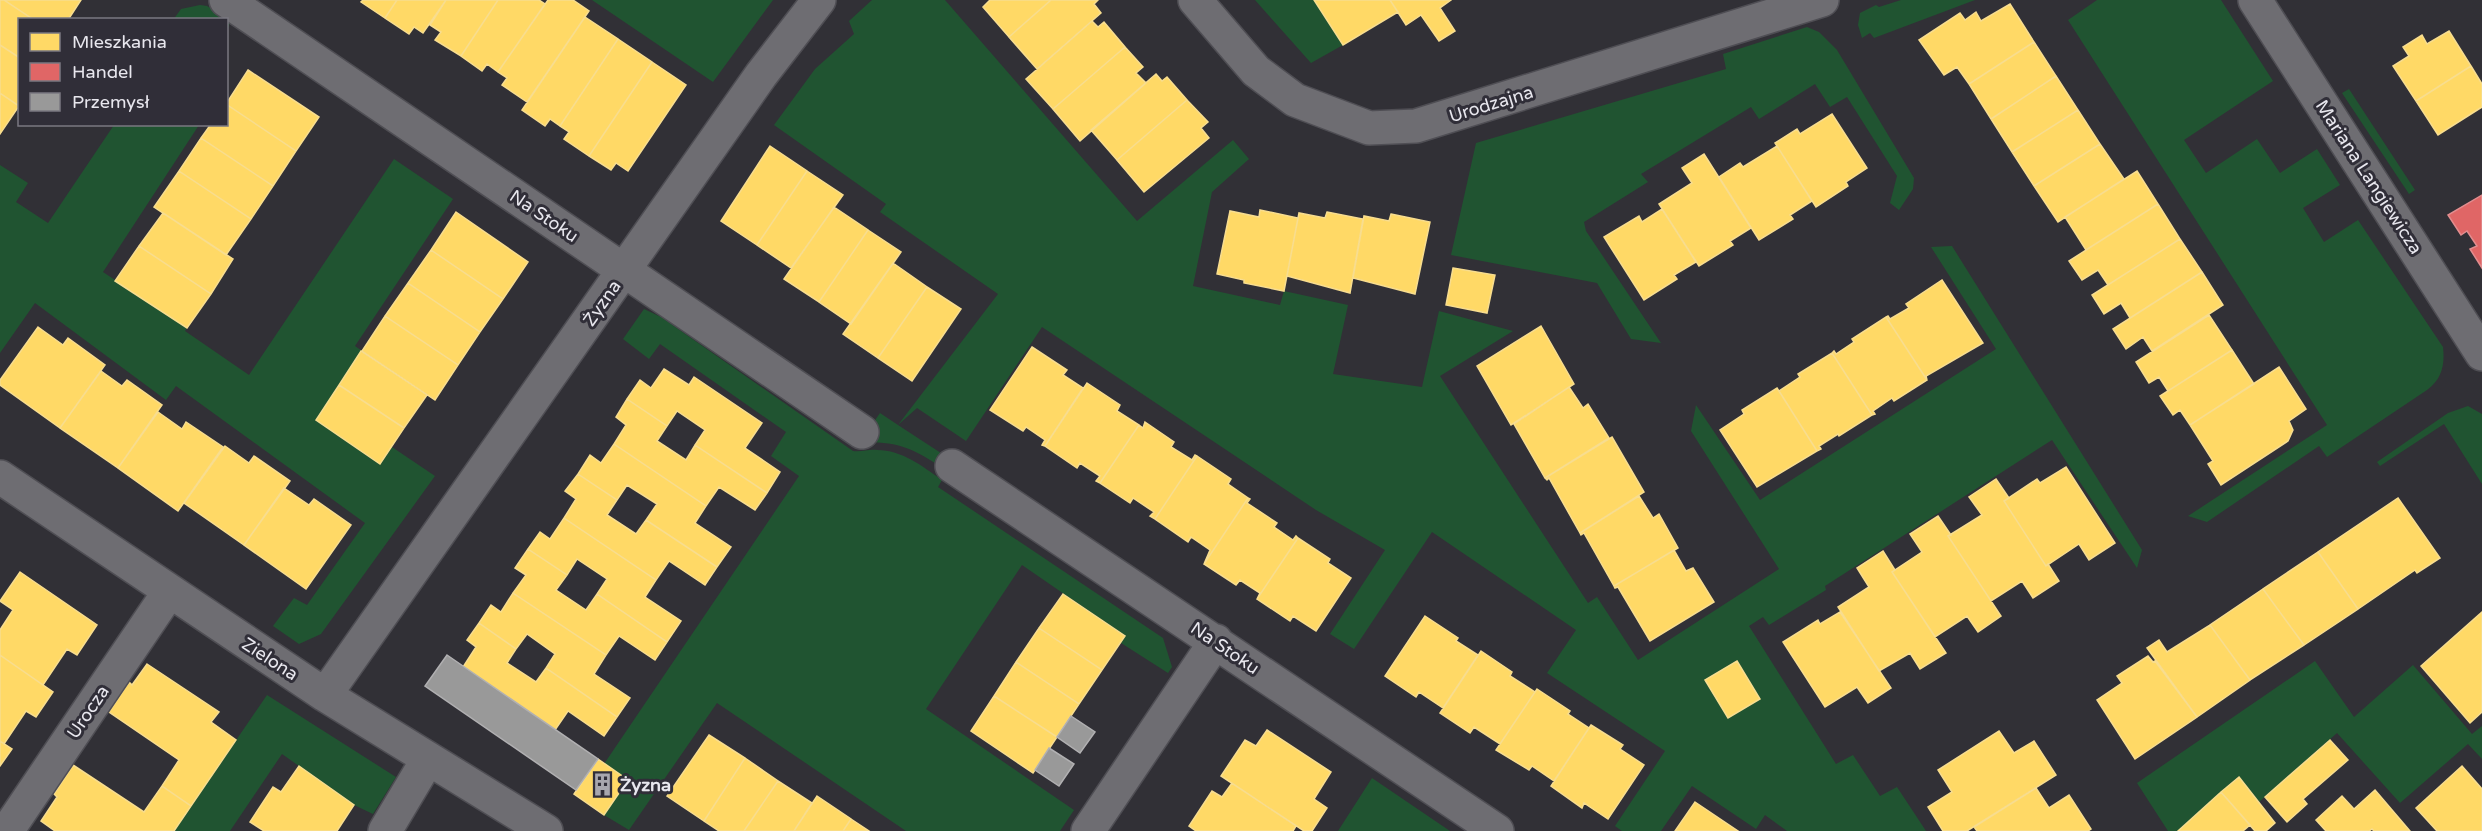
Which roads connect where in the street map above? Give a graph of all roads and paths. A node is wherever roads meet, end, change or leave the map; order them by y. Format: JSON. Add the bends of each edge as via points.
{"nodes":[{"id":1,"x":226,"y":0,"type":"edge"},
{"id":2,"x":819,"y":0,"type":"edge"},
{"id":3,"x":1195,"y":0,"type":"edge"},
{"id":4,"x":1822,"y":0,"type":"edge"},
{"id":5,"x":2255,"y":0,"type":"edge"},
{"id":6,"x":625,"y":270,"type":"junction"},
{"id":7,"x":2482,"y":354,"type":"edge"},
{"id":8,"x":862,"y":432,"type":"dead end"},
{"id":9,"x":952,"y":466,"type":"dead end"},
{"id":10,"x":0,"y":477,"type":"edge"},
{"id":11,"x":169,"y":592,"type":"junction"},
{"id":12,"x":1216,"y":641,"type":"junction"},
{"id":13,"x":325,"y":695,"type":"junction"},
{"id":14,"x":428,"y":759,"type":"junction"},
{"id":15,"x":7,"y":831,"type":"edge"},
{"id":16,"x":385,"y":831,"type":"edge"},
{"id":17,"x":546,"y":831,"type":"edge"},
{"id":18,"x":1088,"y":831,"type":"edge"},
{"id":19,"x":1497,"y":831,"type":"edge"}],
"edges":[{"from":1,"to":6,"type":"street","name":"Na Stoku"},
{"from":2,"to":6,"type":"street","name":"Żyzna","via":[[760,75]]},
{"from":3,"to":4,"type":"street","name":"Urodzajna","via":[[1270,83],[1295,100],[1369,128],[1416,126]]},
{"from":5,"to":7,"type":"street","name":"Mariana Langiewicza"},
{"from":6,"to":8,"type":"street","name":"Na Stoku"},
{"from":6,"to":13,"type":"street","name":"Żyzna"},
{"from":9,"to":12,"type":"street","name":"Na Stoku"},
{"from":10,"to":11,"type":"street","name":"Zielona"},
{"from":11,"to":13,"type":"street","name":"Zielona"},
{"from":11,"to":15,"type":"street","name":"Urocza"},
{"from":12,"to":18,"type":"street"},
{"from":12,"to":19,"type":"street","name":"Na Stoku"},
{"from":13,"to":14,"type":"street","name":"Zielona"},
{"from":14,"to":16,"type":"street"},
{"from":14,"to":17,"type":"street","name":"Zielona"}]}
